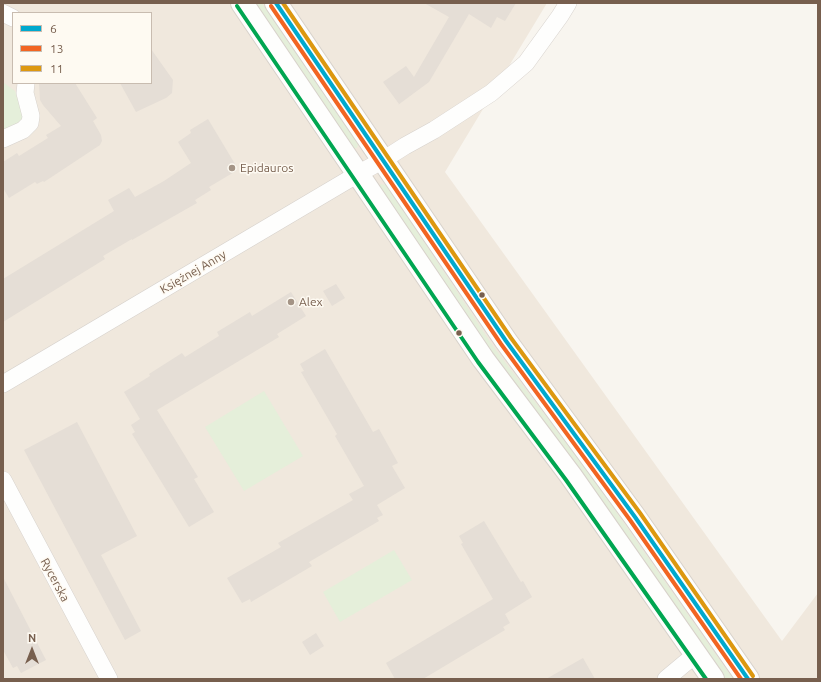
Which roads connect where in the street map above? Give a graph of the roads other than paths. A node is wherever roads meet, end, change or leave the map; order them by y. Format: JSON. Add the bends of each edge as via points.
{"nodes":[{"id":1,"x":242,"y":3,"type":"edge"},
{"id":2,"x":276,"y":3,"type":"edge"},
{"id":3,"x":568,"y":3,"type":"edge"},
{"id":4,"x":3,"y":12,"type":"edge"},
{"id":5,"x":12,"y":17,"type":"edge"},
{"id":6,"x":26,"y":84,"type":"edge"},
{"id":7,"x":3,"y":138,"type":"edge"},
{"id":8,"x":383,"y":160,"type":"junction"},
{"id":9,"x":358,"y":174,"type":"junction"},
{"id":10,"x":3,"y":384,"type":"edge"},
{"id":11,"x":3,"y":480,"type":"edge"},
{"id":12,"x":696,"y":654,"type":"junction"},
{"id":13,"x":109,"y":679,"type":"edge"},
{"id":14,"x":666,"y":679,"type":"edge"},
{"id":15,"x":713,"y":679,"type":"edge"},
{"id":16,"x":748,"y":679,"type":"edge"}],
"edges":[{"from":1,"to":9,"type":"main road"},
{"from":2,"to":8,"type":"main road"},
{"from":3,"to":8,"type":"street","name":"Księżnej Anny","via":[[526,63],[491,93]]},
{"from":4,"to":5,"type":"street"},
{"from":6,"to":7,"type":"street","via":[[30,123],[23,130]]},
{"from":8,"to":9,"type":"street","name":"Księżnej Anny"},
{"from":8,"to":16,"type":"main road","via":[[506,341],[635,517]]},
{"from":9,"to":10,"type":"street","name":"Księżnej Anny"},
{"from":9,"to":12,"type":"main road","via":[[478,353],[571,476]]},
{"from":11,"to":13,"type":"street","name":"Rycerska"},
{"from":12,"to":14,"type":"street"},
{"from":12,"to":15,"type":"main road"}]}
